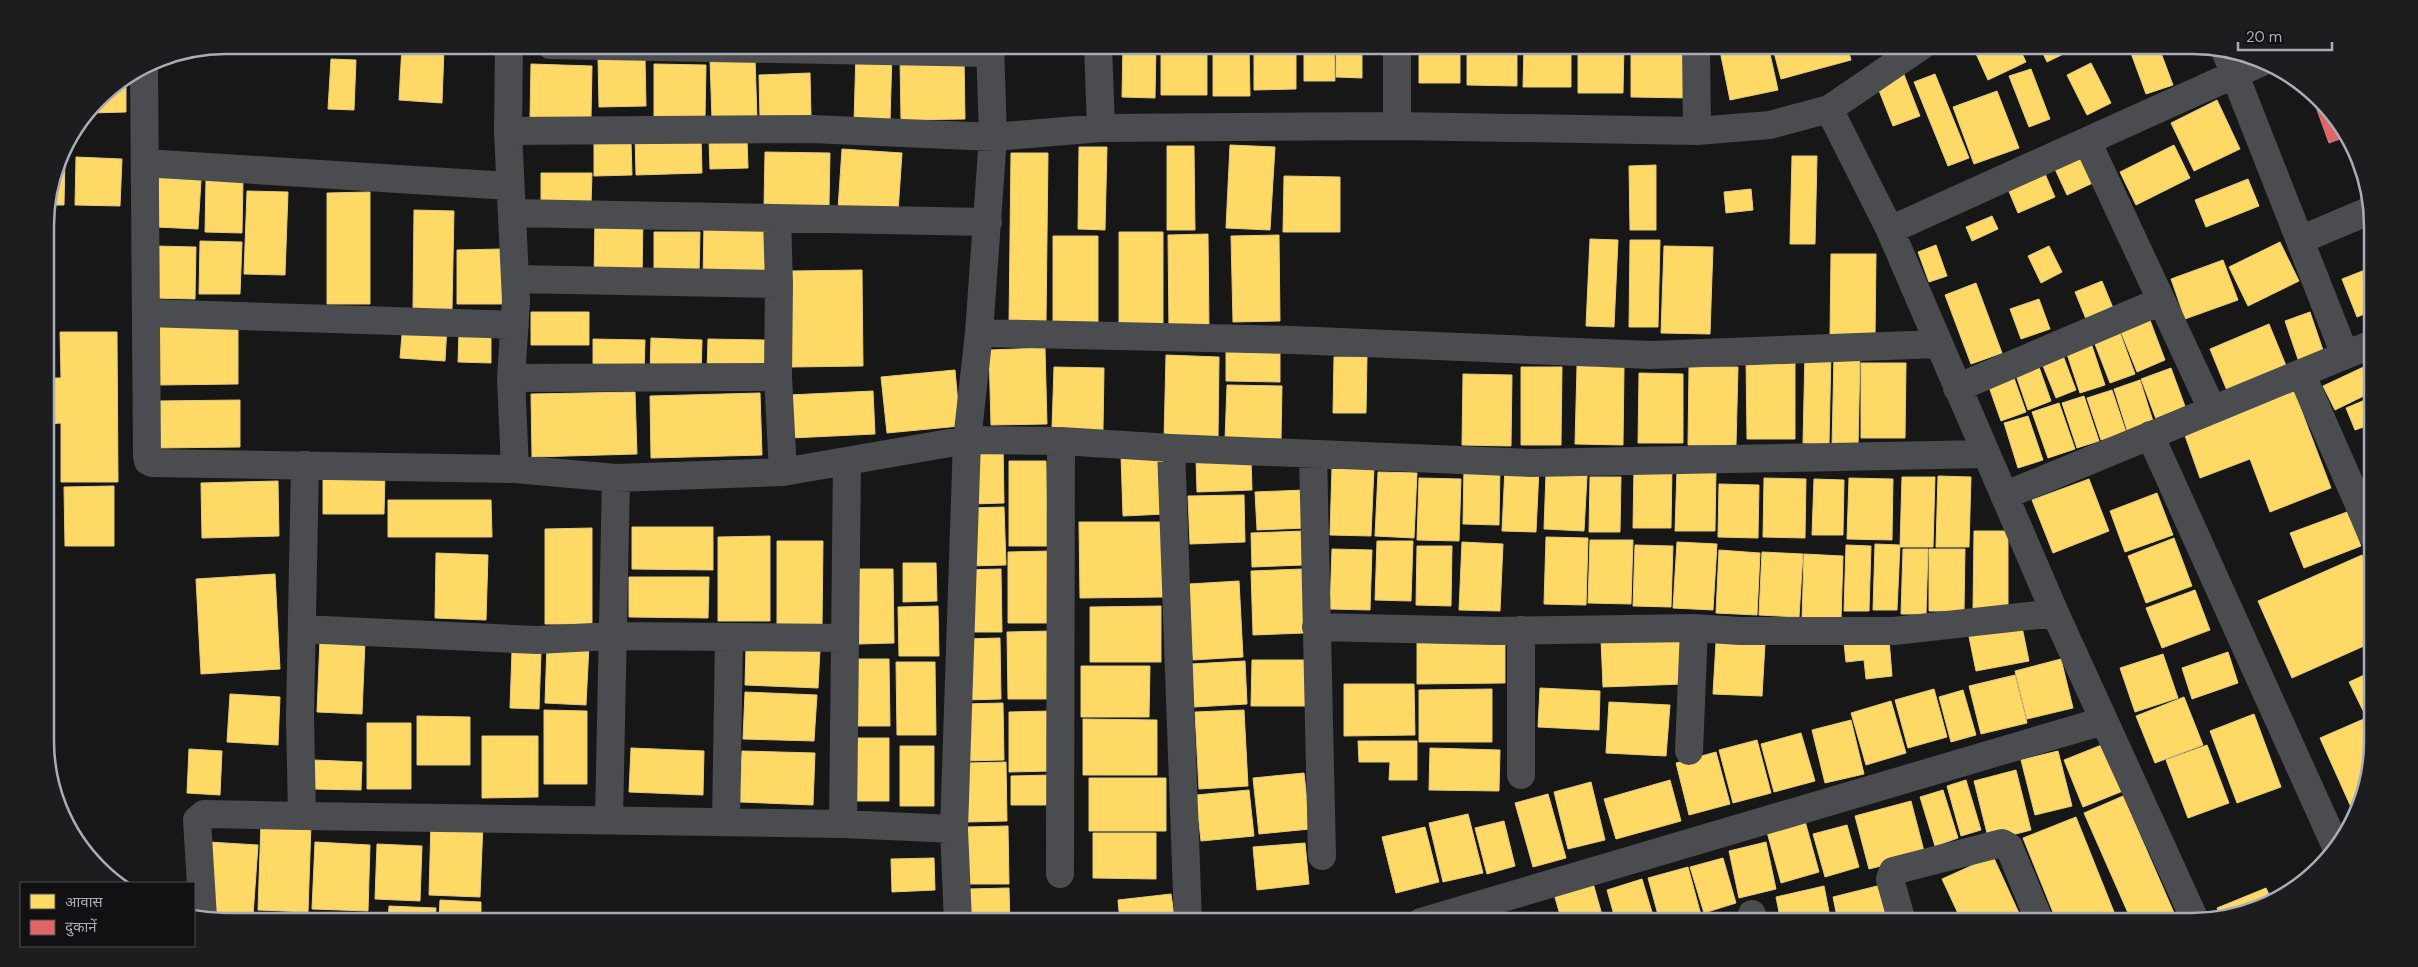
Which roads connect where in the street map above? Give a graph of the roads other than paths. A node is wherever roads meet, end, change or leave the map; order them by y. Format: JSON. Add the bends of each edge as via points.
{"nodes":[{"id":1,"x":508,"y":54,"type":"edge"},
{"id":2,"x":990,"y":54,"type":"edge"},
{"id":3,"x":1098,"y":54,"type":"edge"},
{"id":4,"x":1397,"y":54,"type":"edge"},
{"id":5,"x":1696,"y":54,"type":"edge"},
{"id":6,"x":1910,"y":54,"type":"edge"},
{"id":7,"x":2230,"y":62,"type":"edge"},
{"id":8,"x":2244,"y":62,"type":"edge"},
{"id":9,"x":144,"y":75,"type":"edge"},
{"id":10,"x":1829,"y":110,"type":"junction"},
{"id":11,"x":1397,"y":126,"type":"junction"},
{"id":12,"x":1101,"y":128,"type":"junction"},
{"id":13,"x":508,"y":131,"type":"junction"},
{"id":14,"x":1698,"y":131,"type":"junction"},
{"id":15,"x":993,"y":137,"type":"junction"},
{"id":16,"x":2087,"y":141,"type":"junction"},
{"id":17,"x":145,"y":163,"type":"junction"},
{"id":18,"x":511,"y":200,"type":"junction"},
{"id":19,"x":2363,"y":213,"type":"edge"},
{"id":20,"x":777,"y":218,"type":"junction"},
{"id":21,"x":988,"y":222,"type":"junction"},
{"id":22,"x":1890,"y":230,"type":"junction"},
{"id":23,"x":2300,"y":240,"type":"junction"},
{"id":24,"x":515,"y":279,"type":"junction"},
{"id":25,"x":779,"y":284,"type":"junction"},
{"id":26,"x":2161,"y":301,"type":"junction"},
{"id":27,"x":146,"y":313,"type":"junction"},
{"id":28,"x":515,"y":325,"type":"junction"},
{"id":29,"x":979,"y":333,"type":"junction"},
{"id":30,"x":1938,"y":344,"type":"junction"},
{"id":31,"x":2364,"y":347,"type":"edge"},
{"id":32,"x":2345,"y":355,"type":"junction"},
{"id":33,"x":2301,"y":373,"type":"junction"},
{"id":34,"x":778,"y":377,"type":"junction"},
{"id":35,"x":511,"y":378,"type":"junction"},
{"id":36,"x":1957,"y":388,"type":"junction"},
{"id":37,"x":2212,"y":410,"type":"junction"},
{"id":38,"x":2150,"y":435,"type":"junction"},
{"id":39,"x":967,"y":440,"type":"junction"},
{"id":40,"x":1061,"y":442,"type":"junction"},
{"id":41,"x":1171,"y":448,"type":"junction"},
{"id":42,"x":1313,"y":454,"type":"junction"},
{"id":43,"x":1986,"y":454,"type":"junction"},
{"id":44,"x":847,"y":461,"type":"junction"},
{"id":45,"x":305,"y":465,"type":"junction"},
{"id":46,"x":515,"y":469,"type":"junction"},
{"id":47,"x":783,"y":472,"type":"junction"},
{"id":48,"x":616,"y":478,"type":"junction"},
{"id":49,"x":2006,"y":495,"type":"junction"},
{"id":50,"x":2364,"y":516,"type":"edge"},
{"id":51,"x":2055,"y":613,"type":"junction"},
{"id":52,"x":1316,"y":627,"type":"junction"},
{"id":53,"x":1694,"y":628,"type":"junction"},
{"id":54,"x":302,"y":629,"type":"junction"},
{"id":55,"x":1521,"y":630,"type":"junction"},
{"id":56,"x":612,"y":636,"type":"junction"},
{"id":57,"x":729,"y":638,"type":"junction"},
{"id":58,"x":845,"y":638,"type":"junction"},
{"id":59,"x":2103,"y":721,"type":"junction"},
{"id":60,"x":1689,"y":751,"type":"dead end"},
{"id":61,"x":1521,"y":775,"type":"dead end"},
{"id":62,"x":302,"y":816,"type":"junction"},
{"id":63,"x":609,"y":819,"type":"junction"},
{"id":64,"x":726,"y":821,"type":"junction"},
{"id":65,"x":843,"y":824,"type":"junction"},
{"id":66,"x":954,"y":829,"type":"junction"},
{"id":67,"x":2333,"y":840,"type":"edge"},
{"id":68,"x":1322,"y":856,"type":"dead end"},
{"id":69,"x":1060,"y":874,"type":"dead end"},
{"id":70,"x":203,"y":912,"type":"edge"},
{"id":71,"x":958,"y":913,"type":"edge"},
{"id":72,"x":1188,"y":913,"type":"edge"},
{"id":73,"x":1452,"y":913,"type":"edge"},
{"id":74,"x":1899,"y":913,"type":"edge"},
{"id":75,"x":2036,"y":913,"type":"edge"},
{"id":76,"x":2192,"y":913,"type":"edge"}],
"edges":[{"from":1,"to":13,"type":"street"},
{"from":2,"to":15,"type":"street"},
{"from":3,"to":12,"type":"street"},
{"from":4,"to":11,"type":"street"},
{"from":5,"to":14,"type":"street"},
{"from":6,"to":10,"type":"street"},
{"from":7,"to":8,"type":"street"},
{"from":7,"to":16,"type":"street"},
{"from":7,"to":23,"type":"street"},
{"from":9,"to":17,"type":"street"},
{"from":10,"to":14,"type":"street","via":[[1770,125]]},
{"from":10,"to":22,"type":"street"},
{"from":11,"to":12,"type":"street"},
{"from":11,"to":14,"type":"street"},
{"from":12,"to":15,"type":"street"},
{"from":13,"to":15,"type":"street","via":[[812,129]]},
{"from":13,"to":18,"type":"street"},
{"from":15,"to":21,"type":"street"},
{"from":16,"to":22,"type":"street"},
{"from":16,"to":26,"type":"street"},
{"from":17,"to":18,"type":"street"},
{"from":17,"to":27,"type":"street"},
{"from":18,"to":20,"type":"street"},
{"from":18,"to":24,"type":"street"},
{"from":19,"to":23,"type":"street"},
{"from":20,"to":21,"type":"street"},
{"from":20,"to":25,"type":"street"},
{"from":21,"to":29,"type":"street"},
{"from":22,"to":30,"type":"street"},
{"from":23,"to":32,"type":"street"},
{"from":24,"to":25,"type":"street"},
{"from":24,"to":28,"type":"street"},
{"from":25,"to":34,"type":"street"},
{"from":26,"to":36,"type":"street"},
{"from":26,"to":37,"type":"street"},
{"from":27,"to":28,"type":"street"},
{"from":27,"to":45,"type":"street","via":[[148,461]]},
{"from":28,"to":35,"type":"street"},
{"from":29,"to":30,"type":"street","via":[[1293,340],[1651,355]]},
{"from":29,"to":39,"type":"street"},
{"from":30,"to":36,"type":"street"},
{"from":31,"to":32,"type":"street"},
{"from":32,"to":33,"type":"street"},
{"from":33,"to":37,"type":"street"},
{"from":33,"to":50,"type":"street"},
{"from":34,"to":35,"type":"street"},
{"from":34,"to":47,"type":"street"},
{"from":35,"to":46,"type":"street"},
{"from":36,"to":43,"type":"street"},
{"from":37,"to":38,"type":"street"},
{"from":38,"to":49,"type":"street"},
{"from":38,"to":67,"type":"street"},
{"from":39,"to":40,"type":"street"},
{"from":39,"to":44,"type":"street"},
{"from":39,"to":66,"type":"street"},
{"from":40,"to":41,"type":"street"},
{"from":40,"to":69,"type":"street"},
{"from":41,"to":42,"type":"street"},
{"from":41,"to":72,"type":"street"},
{"from":42,"to":43,"type":"street","via":[[1532,463]]},
{"from":42,"to":52,"type":"street"},
{"from":43,"to":49,"type":"street"},
{"from":44,"to":47,"type":"street"},
{"from":44,"to":58,"type":"street"},
{"from":45,"to":46,"type":"street"},
{"from":45,"to":54,"type":"street"},
{"from":46,"to":48,"type":"street"},
{"from":47,"to":48,"type":"street"},
{"from":48,"to":56,"type":"street"},
{"from":49,"to":51,"type":"street"},
{"from":51,"to":53,"type":"street","via":[[1894,631]]},
{"from":51,"to":59,"type":"street"},
{"from":52,"to":55,"type":"street"},
{"from":52,"to":68,"type":"street"},
{"from":53,"to":55,"type":"street"},
{"from":53,"to":60,"type":"street"},
{"from":54,"to":56,"type":"street","via":[[537,640]]},
{"from":54,"to":62,"type":"street"},
{"from":55,"to":61,"type":"street"},
{"from":56,"to":57,"type":"street"},
{"from":56,"to":63,"type":"street"},
{"from":57,"to":58,"type":"street"},
{"from":57,"to":64,"type":"street"},
{"from":58,"to":65,"type":"street"},
{"from":59,"to":73,"type":"street"},
{"from":59,"to":76,"type":"street"},
{"from":62,"to":63,"type":"street"},
{"from":62,"to":70,"type":"street","via":[[199,816]]},
{"from":63,"to":64,"type":"street"},
{"from":64,"to":65,"type":"street"},
{"from":65,"to":66,"type":"street"},
{"from":66,"to":71,"type":"street"},
{"from":74,"to":75,"type":"street","via":[[1890,879],[1893,871],[2002,843],[2009,847]]}]}
